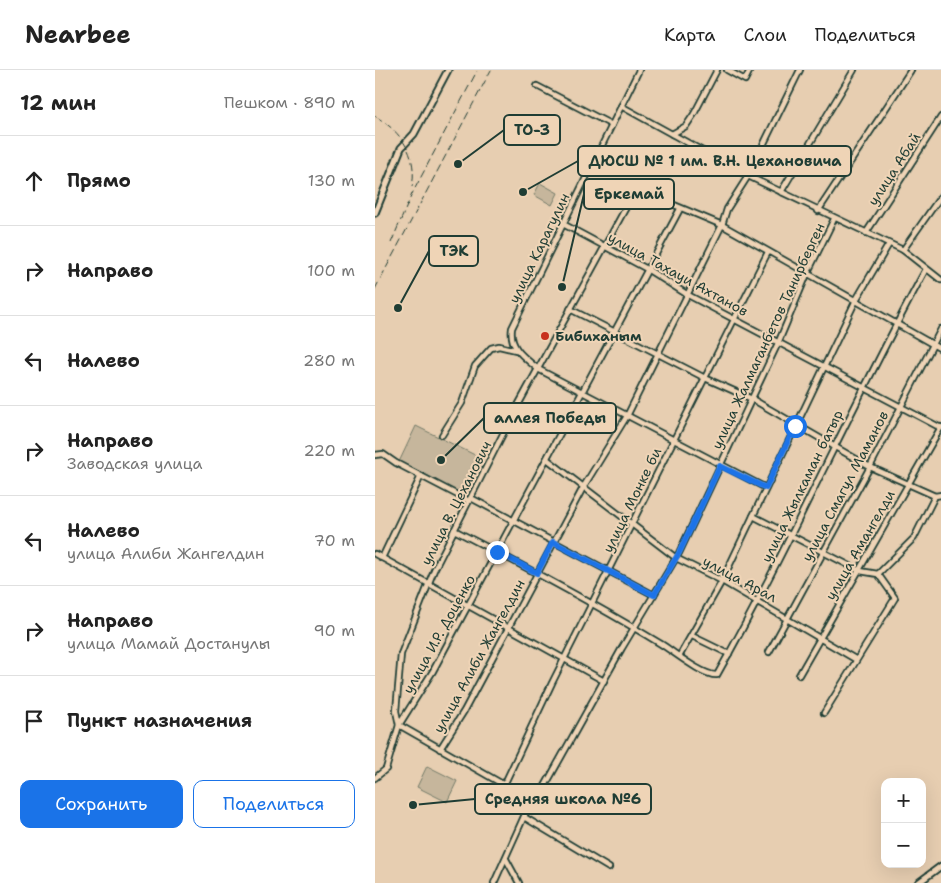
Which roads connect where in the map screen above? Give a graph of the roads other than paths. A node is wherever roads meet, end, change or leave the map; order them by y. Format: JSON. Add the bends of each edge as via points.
{"nodes":[{"id":1,"x":448,"y":70,"type":"edge"},
{"id":2,"x":639,"y":70,"type":"edge"},
{"id":3,"x":717,"y":70,"type":"edge"},
{"id":4,"x":727,"y":70,"type":"edge"},
{"id":5,"x":750,"y":70,"type":"edge"},
{"id":6,"x":800,"y":70,"type":"edge"},
{"id":7,"x":854,"y":70,"type":"edge"},
{"id":8,"x":911,"y":70,"type":"edge"},
{"id":9,"x":537,"y":86,"type":"dead end"},
{"id":10,"x":621,"y":106,"type":"junction"},
{"id":11,"x":941,"y":117,"type":"edge"},
{"id":12,"x":612,"y":125,"type":"junction"},
{"id":13,"x":671,"y":134,"type":"junction"},
{"id":14,"x":748,"y":176,"type":"junction"},
{"id":15,"x":781,"y":192,"type":"junction"},
{"id":16,"x":941,"y":196,"type":"edge"},
{"id":17,"x":680,"y":209,"type":"junction"},
{"id":18,"x":818,"y":211,"type":"junction"},
{"id":19,"x":375,"y":213,"type":"edge"},
{"id":20,"x":834,"y":219,"type":"junction"},
{"id":21,"x":563,"y":224,"type":"junction"},
{"id":22,"x":722,"y":226,"type":"junction"},
{"id":23,"x":866,"y":233,"type":"junction"},
{"id":24,"x":889,"y":244,"type":"junction"},
{"id":25,"x":604,"y":246,"type":"junction"},
{"id":26,"x":903,"y":250,"type":"junction"},
{"id":27,"x":768,"y":252,"type":"junction"},
{"id":28,"x":647,"y":269,"type":"junction"},
{"id":29,"x":926,"y":269,"type":"junction"},
{"id":30,"x":808,"y":272,"type":"junction"},
{"id":31,"x":941,"y":280,"type":"edge"},
{"id":32,"x":687,"y":295,"type":"junction"},
{"id":33,"x":856,"y":300,"type":"junction"},
{"id":34,"x":570,"y":309,"type":"junction"},
{"id":35,"x":735,"y":319,"type":"junction"},
{"id":36,"x":897,"y":323,"type":"junction"},
{"id":37,"x":941,"y":329,"type":"edge"},
{"id":38,"x":614,"y":333,"type":"junction"},
{"id":39,"x":779,"y":342,"type":"junction"},
{"id":40,"x":932,"y":344,"type":"junction"},
{"id":41,"x":941,"y":349,"type":"edge"},
{"id":42,"x":516,"y":350,"type":"junction"},
{"id":43,"x":659,"y":354,"type":"junction"},
{"id":44,"x":824,"y":365,"type":"junction"},
{"id":45,"x":539,"y":368,"type":"junction"},
{"id":46,"x":705,"y":378,"type":"junction"},
{"id":47,"x":864,"y":387,"type":"junction"},
{"id":48,"x":583,"y":392,"type":"junction"},
{"id":49,"x":752,"y":399,"type":"junction"},
{"id":50,"x":901,"y":406,"type":"junction"},
{"id":51,"x":627,"y":416,"type":"junction"},
{"id":52,"x":795,"y":426,"type":"junction"},
{"id":53,"x":941,"y":428,"type":"edge"},
{"id":54,"x":442,"y":435,"type":"dead end"},
{"id":55,"x":674,"y":441,"type":"junction"},
{"id":56,"x":835,"y":446,"type":"junction"},
{"id":57,"x":375,"y":455,"type":"edge"},
{"id":58,"x":547,"y":459,"type":"junction"},
{"id":59,"x":720,"y":466,"type":"junction"},
{"id":60,"x":870,"y":466,"type":"junction"},
{"id":61,"x":421,"y":476,"type":"junction"},
{"id":62,"x":909,"y":483,"type":"junction"},
{"id":63,"x":584,"y":486,"type":"junction"},
{"id":64,"x":766,"y":488,"type":"junction"},
{"id":65,"x":941,"y":495,"type":"edge"},
{"id":66,"x":935,"y":496,"type":"junction"},
{"id":67,"x":470,"y":500,"type":"junction"},
{"id":68,"x":753,"y":516,"type":"junction"},
{"id":69,"x":514,"y":520,"type":"junction"},
{"id":70,"x":632,"y":526,"type":"junction"},
{"id":71,"x":454,"y":530,"type":"junction"},
{"id":72,"x":791,"y":536,"type":"junction"},
{"id":73,"x":553,"y":542,"type":"junction"},
{"id":74,"x":497,"y":552,"type":"junction"},
{"id":75,"x":823,"y":552,"type":"junction"},
{"id":76,"x":375,"y":554,"type":"edge"},
{"id":77,"x":382,"y":558,"type":"junction"},
{"id":78,"x":676,"y":558,"type":"junction"},
{"id":79,"x":610,"y":570,"type":"junction"},
{"id":80,"x":860,"y":571,"type":"junction"},
{"id":81,"x":537,"y":573,"type":"junction"},
{"id":82,"x":878,"y":574,"type":"junction"},
{"id":83,"x":722,"y":581,"type":"junction"},
{"id":84,"x":428,"y":584,"type":"junction"},
{"id":85,"x":654,"y":595,"type":"junction"},
{"id":86,"x":756,"y":601,"type":"junction"},
{"id":87,"x":593,"y":603,"type":"junction"},
{"id":88,"x":468,"y":607,"type":"junction"},
{"id":89,"x":787,"y":618,"type":"junction"},
{"id":90,"x":506,"y":628,"type":"junction"},
{"id":91,"x":634,"y":628,"type":"junction"},
{"id":92,"x":692,"y":636,"type":"junction"},
{"id":93,"x":821,"y":637,"type":"junction"},
{"id":94,"x":769,"y":652,"type":"dead end"},
{"id":95,"x":729,"y":654,"type":"junction"},
{"id":96,"x":680,"y":655,"type":"junction"},
{"id":97,"x":855,"y":659,"type":"junction"},
{"id":98,"x":565,"y":660,"type":"junction"},
{"id":99,"x":799,"y":675,"type":"dead end"},
{"id":100,"x":604,"y":681,"type":"junction"},
{"id":101,"x":824,"y":713,"type":"dead end"},
{"id":102,"x":399,"y":724,"type":"junction"},
{"id":103,"x":440,"y":749,"type":"junction"},
{"id":104,"x":375,"y":778,"type":"edge"},
{"id":105,"x":504,"y":785,"type":"junction"},
{"id":106,"x":525,"y":815,"type":"junction"},
{"id":107,"x":506,"y":859,"type":"junction"},
{"id":108,"x":941,"y":866,"type":"edge"},
{"id":109,"x":609,"y":868,"type":"dead end"},
{"id":110,"x":494,"y":883,"type":"edge"},
{"id":111,"x":519,"y":883,"type":"edge"},
{"id":112,"x":917,"y":883,"type":"edge"}],
"edges":[{"from":1,"to":19,"type":"street","via":[[414,134],[401,148]]},
{"from":2,"to":10,"type":"street","name":"улица Карагулин"},
{"from":3,"to":13,"type":"street","via":[[694,114],[685,126]]},
{"from":4,"to":5,"type":"street","via":[[745,80]]},
{"from":6,"to":14,"type":"street","name":"улица Алиби Жангелдин"},
{"from":7,"to":15,"type":"street"},
{"from":8,"to":18,"type":"street"},
{"from":9,"to":12,"type":"street"},
{"from":10,"to":12,"type":"street","name":"улица Карагулин"},
{"from":10,"to":13,"type":"street"},
{"from":11,"to":23,"type":"street","name":"улица Абай"},
{"from":12,"to":21,"type":"street","name":"улица Карагулин"},
{"from":13,"to":14,"type":"street"},
{"from":14,"to":15,"type":"street"},
{"from":14,"to":22,"type":"street","name":"улица Алиби Жангелдин","via":[[727,209]]},
{"from":15,"to":18,"type":"street"},
{"from":16,"to":26,"type":"street"},
{"from":17,"to":22,"type":"street"},
{"from":17,"to":25,"type":"street","name":"улица В. Цеханович","via":[[636,189]]},
{"from":17,"to":28,"type":"street","name":"улица И.Р. Доценко"},
{"from":18,"to":20,"type":"street"},
{"from":20,"to":23,"type":"street"},
{"from":20,"to":30,"type":"street","name":"улица Жалмаганбетов Танирберген"},
{"from":21,"to":25,"type":"street","name":"улица Тахауи Ахтанов"},
{"from":21,"to":42,"type":"street","name":"улица Карагулин","via":[[512,328],[511,338]]},
{"from":22,"to":27,"type":"street"},
{"from":22,"to":32,"type":"street","name":"улица Алиби Жангелдин"},
{"from":23,"to":24,"type":"street"},
{"from":24,"to":26,"type":"street"},
{"from":24,"to":33,"type":"street"},
{"from":25,"to":28,"type":"street","name":"улица Тахауи Ахтанов"},
{"from":25,"to":34,"type":"street","name":"улица В. Цеханович"},
{"from":26,"to":29,"type":"street"},
{"from":27,"to":30,"type":"street"},
{"from":27,"to":35,"type":"street","name":"улица Монке би"},
{"from":28,"to":32,"type":"street","name":"улица Тахауи Ахтанов"},
{"from":28,"to":38,"type":"street","name":"улица И.Р. Доценко"},
{"from":29,"to":31,"type":"street"},
{"from":29,"to":36,"type":"street","name":"улица Жылкаман батыр"},
{"from":30,"to":33,"type":"street"},
{"from":30,"to":39,"type":"street","name":"улица Жалмаганбетов Танирберген"},
{"from":32,"to":35,"type":"street","name":"улица Тахауи Ахтанов"},
{"from":32,"to":43,"type":"street","name":"улица Алиби Жангелдин"},
{"from":33,"to":36,"type":"street"},
{"from":33,"to":44,"type":"street"},
{"from":34,"to":38,"type":"street"},
{"from":34,"to":45,"type":"street","name":"улица В. Цеханович"},
{"from":35,"to":39,"type":"street","name":"улица Тахауи Ахтанов"},
{"from":35,"to":46,"type":"street","name":"улица Монке би"},
{"from":36,"to":40,"type":"street"},
{"from":36,"to":47,"type":"street","name":"улица Жылкаман батыр"},
{"from":37,"to":40,"type":"street","name":"улица Смагул Маманов"},
{"from":38,"to":43,"type":"street"},
{"from":38,"to":48,"type":"street","name":"улица И.Р. Доценко"},
{"from":39,"to":44,"type":"street","name":"улица Тахауи Ахтанов"},
{"from":39,"to":49,"type":"street","name":"улица Жалмаганбетов Танирберген"},
{"from":40,"to":41,"type":"street"},
{"from":40,"to":50,"type":"street","name":"улица Смагул Маманов"},
{"from":42,"to":45,"type":"street"},
{"from":42,"to":54,"type":"street","via":[[499,346],[491,348],[475,366],[461,403]]},
{"from":43,"to":46,"type":"street"},
{"from":43,"to":51,"type":"street","name":"улица Алиби Жангелдин"},
{"from":44,"to":47,"type":"street","name":"улица Тахауи Ахтанов"},
{"from":44,"to":52,"type":"street"},
{"from":45,"to":48,"type":"street"},
{"from":45,"to":67,"type":"street","name":"улица В. Цеханович"},
{"from":46,"to":49,"type":"street"},
{"from":46,"to":55,"type":"street","name":"улица Монке би"},
{"from":47,"to":50,"type":"street","name":"улица Тахауи Ахтанов"},
{"from":47,"to":56,"type":"street","name":"улица Жылкаман батыр"},
{"from":48,"to":51,"type":"street"},
{"from":48,"to":58,"type":"street","name":"улица И.Р. Доценко"},
{"from":49,"to":52,"type":"street"},
{"from":49,"to":59,"type":"street","name":"улица Жалмаганбетов Танирберген"},
{"from":50,"to":53,"type":"street","name":"улица Тахауи Ахтанов"},
{"from":50,"to":60,"type":"street","name":"улица Смагул Маманов"},
{"from":51,"to":55,"type":"street"},
{"from":51,"to":63,"type":"street","name":"улица Алиби Жангелдин"},
{"from":52,"to":56,"type":"street"},
{"from":52,"to":64,"type":"street"},
{"from":53,"to":62,"type":"street","name":"улица Амангелди"},
{"from":55,"to":59,"type":"street"},
{"from":55,"to":70,"type":"street","name":"улица Монке би"},
{"from":56,"to":60,"type":"street"},
{"from":56,"to":72,"type":"street","name":"улица Жылкаман батыр"},
{"from":57,"to":61,"type":"street","via":[[383,454]]},
{"from":58,"to":63,"type":"street","name":"улица Арал"},
{"from":58,"to":69,"type":"street","name":"улица И.Р. Доценко"},
{"from":59,"to":64,"type":"street"},
{"from":59,"to":78,"type":"street","name":"улица Жалмаганбетов Танирберген"},
{"from":60,"to":62,"type":"street"},
{"from":60,"to":75,"type":"street","name":"улица Смагул Маманов"},
{"from":61,"to":67,"type":"street"},
{"from":61,"to":77,"type":"street"},
{"from":62,"to":66,"type":"street"},
{"from":62,"to":80,"type":"street","name":"улица Амангелди"},
{"from":63,"to":70,"type":"street","name":"улица Арал"},
{"from":63,"to":73,"type":"street","name":"улица Алиби Жангелдин"},
{"from":64,"to":68,"type":"street"},
{"from":65,"to":66,"type":"street"},
{"from":66,"to":82,"type":"street","via":[[914,538]]},
{"from":67,"to":69,"type":"street"},
{"from":67,"to":71,"type":"street","name":"улица В. Цеханович"},
{"from":68,"to":72,"type":"street"},
{"from":68,"to":83,"type":"street"},
{"from":69,"to":73,"type":"street"},
{"from":69,"to":74,"type":"street","name":"улица И.Р. Доценко"},
{"from":70,"to":78,"type":"street","name":"улица Арал"},
{"from":70,"to":79,"type":"street","name":"улица Монке би"},
{"from":71,"to":74,"type":"street"},
{"from":71,"to":84,"type":"street","name":"улица В. Цеханович"},
{"from":72,"to":75,"type":"street"},
{"from":72,"to":86,"type":"street","name":"улица Жылкаман батыр"},
{"from":73,"to":79,"type":"street"},
{"from":73,"to":81,"type":"street","name":"улица Алиби Жангелдин"},
{"from":74,"to":81,"type":"street"},
{"from":74,"to":88,"type":"street","name":"улица И.Р. Доценко"},
{"from":75,"to":80,"type":"street"},
{"from":75,"to":89,"type":"street","name":"улица Смагул Маманов"},
{"from":76,"to":77,"type":"street"},
{"from":77,"to":84,"type":"street"},
{"from":78,"to":83,"type":"street","name":"улица Арал"},
{"from":78,"to":85,"type":"street","name":"улица Жалмаганбетов Танирберген"},
{"from":79,"to":85,"type":"street"},
{"from":79,"to":87,"type":"street","name":"улица Монке би"},
{"from":80,"to":82,"type":"street"},
{"from":80,"to":93,"type":"street","name":"улица Амангелди"},
{"from":81,"to":87,"type":"street"},
{"from":81,"to":90,"type":"street","name":"улица Алиби Жангелдин"},
{"from":82,"to":97,"type":"street","via":[[895,598]]},
{"from":83,"to":86,"type":"street","name":"улица Арал"},
{"from":83,"to":92,"type":"street"},
{"from":84,"to":88,"type":"street"},
{"from":84,"to":102,"type":"street","name":"улица В. Цеханович","via":[[401,654],[396,711]]},
{"from":85,"to":91,"type":"street","name":"улица Жалмаганбетов Танирберген"},
{"from":86,"to":89,"type":"street","name":"улица Арал"},
{"from":86,"to":95,"type":"street","name":"улица Жылкаман батыр"},
{"from":87,"to":91,"type":"street"},
{"from":87,"to":98,"type":"street","name":"улица Монке би"},
{"from":88,"to":90,"type":"street"},
{"from":88,"to":102,"type":"street","name":"улица И.Р. Доценко"},
{"from":89,"to":93,"type":"street","name":"улица Арал"},
{"from":89,"to":94,"type":"street","name":"улица Смагул Маманов"},
{"from":90,"to":98,"type":"street"},
{"from":90,"to":103,"type":"street","name":"улица Алиби Жангелдин","via":[[464,711]]},
{"from":91,"to":96,"type":"street"},
{"from":91,"to":100,"type":"street","name":"улица Жалмаганбетов Танирберген"},
{"from":92,"to":95,"type":"street"},
{"from":92,"to":96,"type":"street"},
{"from":93,"to":97,"type":"street","name":"улица Арал"},
{"from":93,"to":99,"type":"street","name":"улица Амангелди"},
{"from":95,"to":96,"type":"street","name":"улица Жылкаман батыр","via":[[717,674],[713,675],[690,664]]},
{"from":97,"to":101,"type":"street"},
{"from":98,"to":100,"type":"street"},
{"from":98,"to":105,"type":"street","name":"улица Монке би"},
{"from":100,"to":106,"type":"street","name":"улица Жалмаганбетов Танирберген","via":[[540,796]]},
{"from":102,"to":103,"type":"street"},
{"from":102,"to":104,"type":"street","via":[[386,769]]},
{"from":103,"to":105,"type":"street"},
{"from":105,"to":106,"type":"street","via":[[519,796]]},
{"from":106,"to":107,"type":"street","name":"улица Жалмаганбетов Танирберген"},
{"from":106,"to":109,"type":"street"},
{"from":107,"to":110,"type":"street","name":"улица Жалмаганбетов Танирберген"},
{"from":107,"to":111,"type":"street"},
{"from":108,"to":112,"type":"street"}]}
